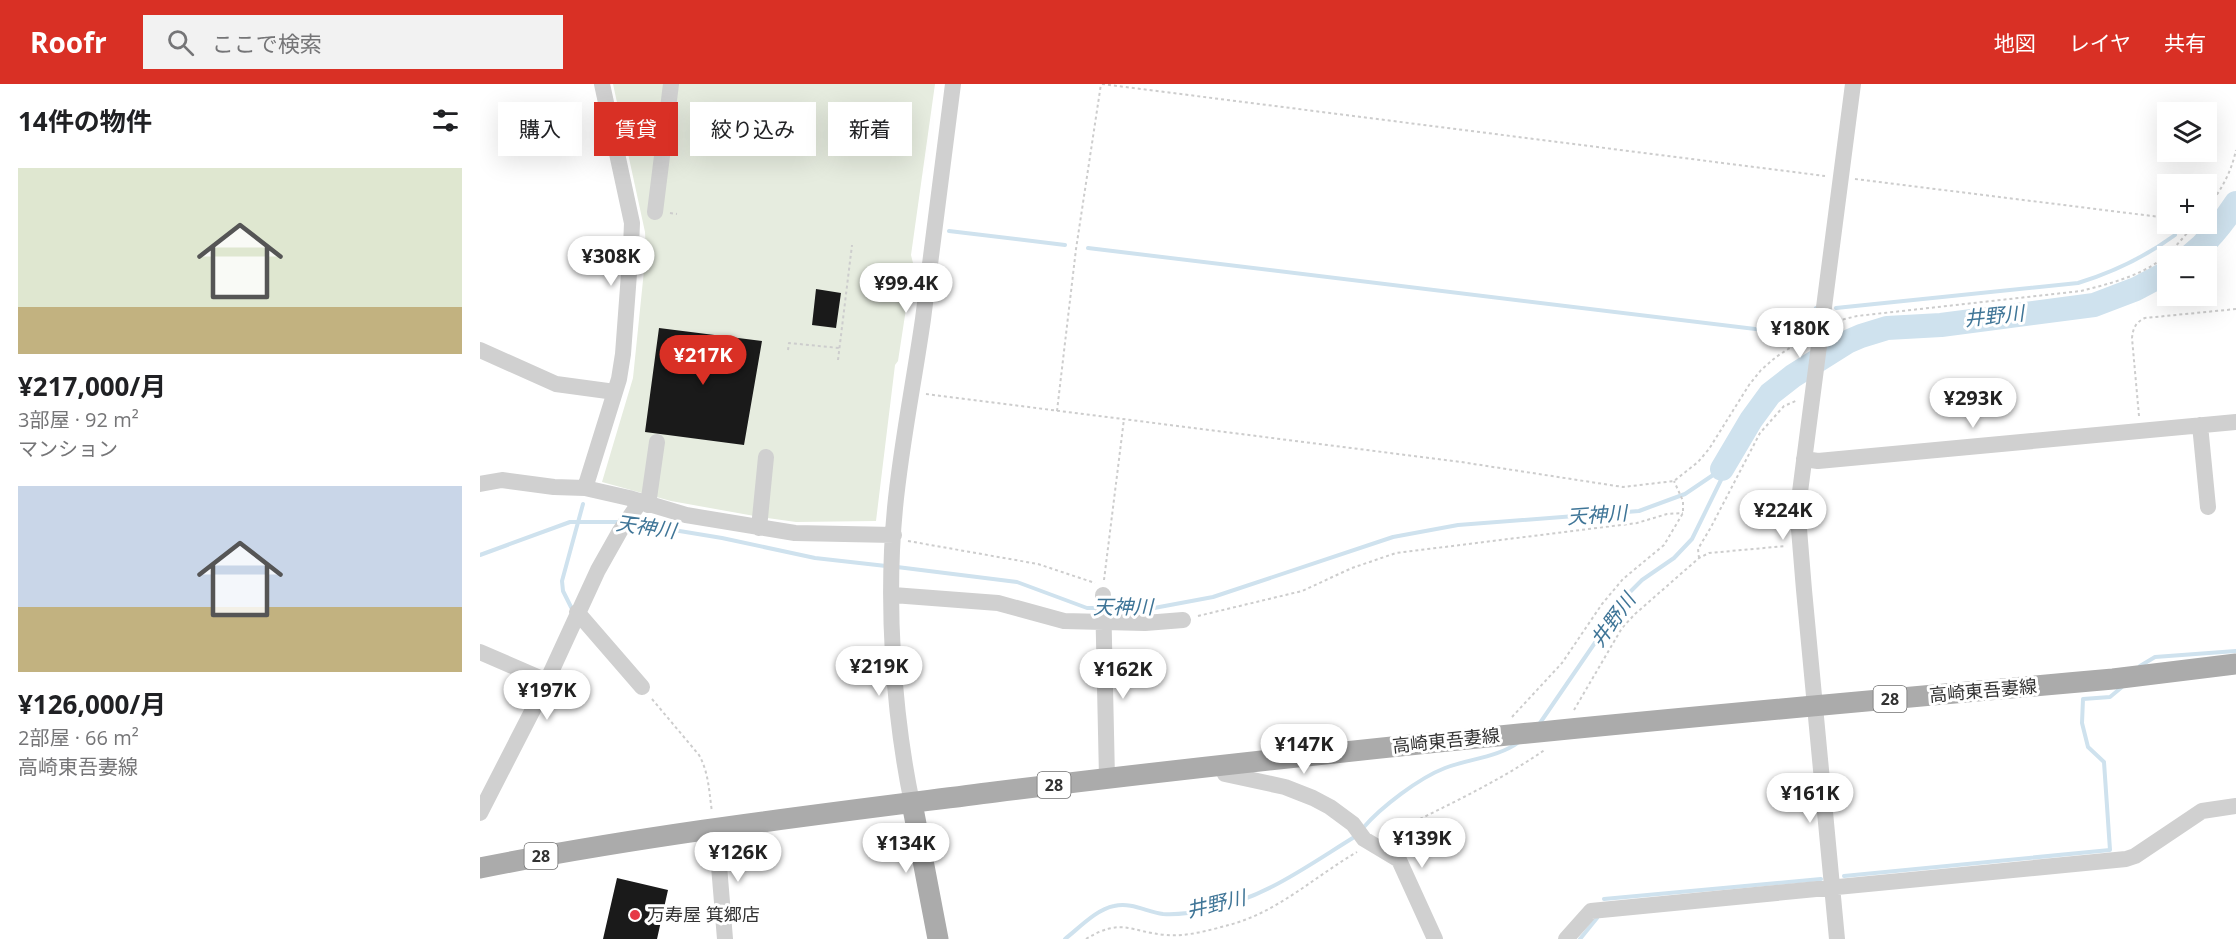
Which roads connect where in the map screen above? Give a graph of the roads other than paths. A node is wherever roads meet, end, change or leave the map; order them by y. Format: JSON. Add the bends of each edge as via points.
{"nodes":[{"id":1,"x":602,"y":84,"type":"edge"},
{"id":2,"x":670,"y":84,"type":"edge"},
{"id":3,"x":953,"y":84,"type":"edge"},
{"id":4,"x":1853,"y":84,"type":"edge"},
{"id":5,"x":655,"y":212,"type":"dead end"},
{"id":6,"x":480,"y":350,"type":"edge"},
{"id":7,"x":615,"y":392,"type":"junction"},
{"id":8,"x":2236,"y":422,"type":"edge"},
{"id":9,"x":2200,"y":425,"type":"junction"},
{"id":10,"x":657,"y":442,"type":"dead end"},
{"id":11,"x":766,"y":457,"type":"dead end"},
{"id":12,"x":1804,"y":459,"type":"junction"},
{"id":13,"x":480,"y":484,"type":"edge"},
{"id":14,"x":585,"y":488,"type":"junction"},
{"id":15,"x":640,"y":507,"type":"junction"},
{"id":16,"x":2208,"y":507,"type":"dead end"},
{"id":17,"x":759,"y":528,"type":"junction"},
{"id":18,"x":893,"y":540,"type":"junction"},
{"id":19,"x":892,"y":591,"type":"junction"},
{"id":20,"x":1104,"y":609,"type":"junction"},
{"id":21,"x":577,"y":612,"type":"junction"},
{"id":22,"x":1183,"y":620,"type":"road end"},
{"id":23,"x":480,"y":652,"type":"edge"},
{"id":24,"x":2236,"y":664,"type":"edge"},
{"id":25,"x":547,"y":681,"type":"junction"},
{"id":26,"x":642,"y":687,"type":"road end"},
{"id":27,"x":1816,"y":706,"type":"junction"},
{"id":28,"x":1221,"y":765,"type":"junction"},
{"id":29,"x":1107,"y":778,"type":"junction"},
{"id":30,"x":486,"y":784,"type":"edge"},
{"id":31,"x":912,"y":803,"type":"junction"},
{"id":32,"x":2236,"y":806,"type":"edge"},
{"id":33,"x":480,"y":813,"type":"edge"},
{"id":34,"x":715,"y":825,"type":"junction"},
{"id":35,"x":480,"y":868,"type":"edge"},
{"id":36,"x":1833,"y":888,"type":"junction"},
{"id":37,"x":725,"y":939,"type":"edge"},
{"id":38,"x":938,"y":939,"type":"edge"},
{"id":39,"x":1435,"y":939,"type":"edge"},
{"id":40,"x":1566,"y":939,"type":"edge"},
{"id":41,"x":1838,"y":939,"type":"edge"}],
"edges":[{"from":1,"to":7,"type":"street","via":[[632,223],[623,354]]},
{"from":2,"to":5,"type":"street"},
{"from":3,"to":18,"type":"street"},
{"from":4,"to":12,"type":"street"},
{"from":6,"to":7,"type":"street","via":[[556,384]]},
{"from":7,"to":14,"type":"street"},
{"from":8,"to":9,"type":"street"},
{"from":9,"to":12,"type":"street","via":[[1818,461]]},
{"from":9,"to":16,"type":"street"},
{"from":10,"to":15,"type":"street"},
{"from":11,"to":17,"type":"street"},
{"from":12,"to":27,"type":"street","via":[[1799,515]]},
{"from":13,"to":14,"type":"street","via":[[502,480]]},
{"from":14,"to":15,"type":"street"},
{"from":15,"to":17,"type":"street"},
{"from":15,"to":21,"type":"street","via":[[620,531]]},
{"from":17,"to":18,"type":"street"},
{"from":18,"to":19,"type":"street"},
{"from":19,"to":20,"type":"street","via":[[993,603],[1064,621]]},
{"from":19,"to":31,"type":"street","via":[[895,684]]},
{"from":20,"to":22,"type":"street","via":[[1145,623]]},
{"from":20,"to":29,"type":"street"},
{"from":21,"to":25,"type":"street"},
{"from":21,"to":26,"type":"street"},
{"from":23,"to":25,"type":"street"},
{"from":24,"to":27,"type":"main road","name":"高崎東吾妻線","number":"28"},
{"from":25,"to":30,"type":"street"},
{"from":27,"to":28,"type":"main road","name":"高崎東吾妻線","number":"28"},
{"from":27,"to":36,"type":"street"},
{"from":28,"to":29,"type":"main road","name":"高崎東吾妻線","number":"28"},
{"from":28,"to":39,"type":"street","via":[[1225,774],[1299,792],[1330,807],[1353,824],[1367,841],[1399,860]]},
{"from":29,"to":31,"type":"main road","name":"高崎東吾妻線","number":"28"},
{"from":30,"to":33,"type":"street"},
{"from":31,"to":34,"type":"main road","name":"高崎東吾妻線","number":"28"},
{"from":31,"to":38,"type":"main road"},
{"from":32,"to":36,"type":"street","via":[[2202,811],[2126,859]]},
{"from":34,"to":35,"type":"main road","name":"高崎東吾妻線","number":"28"},
{"from":34,"to":37,"type":"street"},
{"from":36,"to":40,"type":"street","via":[[1591,911]]},
{"from":36,"to":41,"type":"street"}]}
